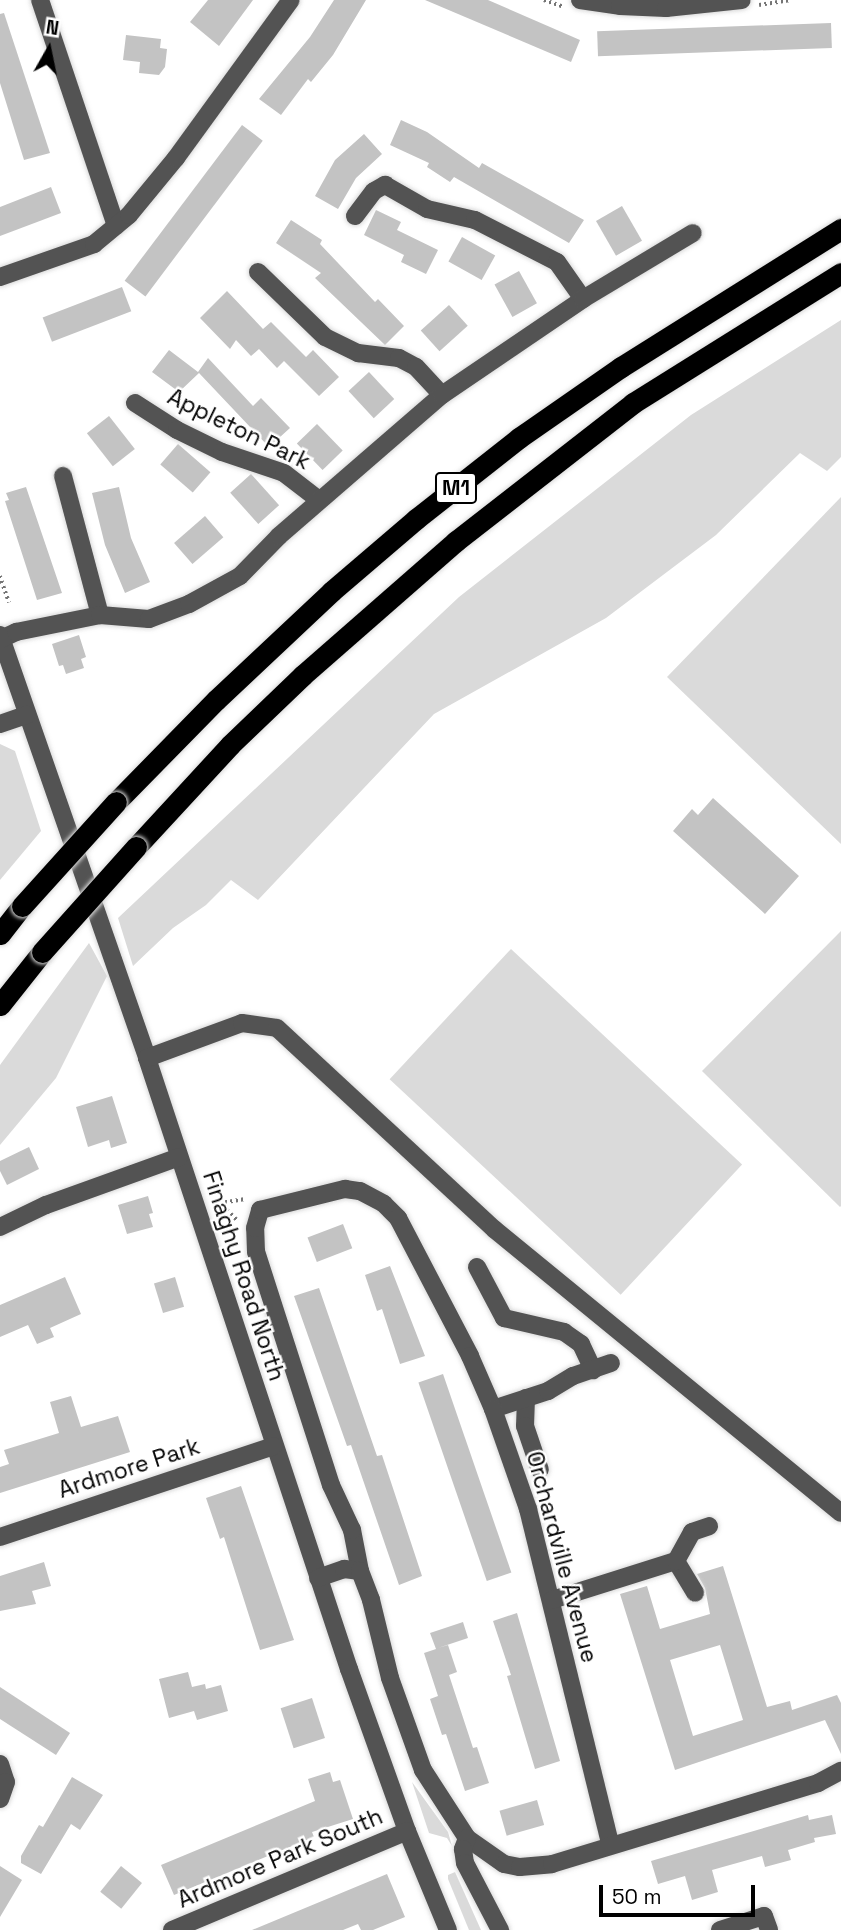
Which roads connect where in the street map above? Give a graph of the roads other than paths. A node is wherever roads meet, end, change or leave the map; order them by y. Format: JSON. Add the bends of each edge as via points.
{"nodes":[{"id":1,"x":40,"y":0,"type":"edge"},
{"id":2,"x":291,"y":0,"type":"edge"},
{"id":3,"x":580,"y":0,"type":"edge"},
{"id":4,"x":742,"y":0,"type":"edge"},
{"id":5,"x":355,"y":216,"type":"dead end"},
{"id":6,"x":116,"y":226,"type":"junction"},
{"id":7,"x":841,"y":229,"type":"edge"},
{"id":8,"x":693,"y":233,"type":"dead end"},
{"id":9,"x":258,"y":272,"type":"dead end"},
{"id":10,"x":841,"y":273,"type":"edge"},
{"id":11,"x":0,"y":277,"type":"edge"},
{"id":12,"x":583,"y":299,"type":"junction"},
{"id":13,"x":442,"y":395,"type":"junction"},
{"id":14,"x":135,"y":403,"type":"dead end"},
{"id":15,"x":63,"y":476,"type":"dead end"},
{"id":16,"x":319,"y":500,"type":"junction"},
{"id":17,"x":100,"y":615,"type":"junction"},
{"id":18,"x":1,"y":637,"type":"edge"},
{"id":19,"x":26,"y":715,"type":"junction"},
{"id":20,"x":0,"y":724,"type":"edge"},
{"id":21,"x":0,"y":934,"type":"edge"},
{"id":22,"x":0,"y":1005,"type":"edge"},
{"id":23,"x":147,"y":1058,"type":"junction"},
{"id":24,"x":179,"y":1157,"type":"junction"},
{"id":25,"x":0,"y":1227,"type":"edge"},
{"id":26,"x":477,"y":1267,"type":"dead end"},
{"id":27,"x":611,"y":1363,"type":"dead end"},
{"id":28,"x":593,"y":1370,"type":"junction"},
{"id":29,"x":526,"y":1398,"type":"junction"},
{"id":30,"x":493,"y":1409,"type":"junction"},
{"id":31,"x":273,"y":1446,"type":"junction"},
{"id":32,"x":540,"y":1470,"type":"dead end"},
{"id":33,"x":841,"y":1513,"type":"edge"},
{"id":34,"x":709,"y":1526,"type":"dead end"},
{"id":35,"x":0,"y":1537,"type":"edge"},
{"id":36,"x":676,"y":1561,"type":"junction"},
{"id":37,"x":360,"y":1571,"type":"junction"},
{"id":38,"x":318,"y":1578,"type":"junction"},
{"id":39,"x":695,"y":1593,"type":"dead end"},
{"id":40,"x":552,"y":1600,"type":"junction"},
{"id":41,"x":0,"y":1764,"type":"edge"},
{"id":42,"x":841,"y":1771,"type":"edge"},
{"id":43,"x":0,"y":1799,"type":"edge"},
{"id":44,"x":407,"y":1831,"type":"junction"},
{"id":45,"x":467,"y":1838,"type":"junction"},
{"id":46,"x":610,"y":1844,"type":"junction"},
{"id":47,"x":172,"y":1930,"type":"edge"},
{"id":48,"x":448,"y":1930,"type":"edge"},
{"id":49,"x":500,"y":1930,"type":"edge"},
{"id":50,"x":720,"y":1930,"type":"edge"},
{"id":51,"x":769,"y":1930,"type":"edge"}],
"edges":[{"from":1,"to":6,"type":"street"},
{"from":2,"to":6,"type":"street","via":[[176,158]]},
{"from":3,"to":4,"type":"street","via":[[666,8]]},
{"from":5,"to":12,"type":"street","via":[[374,191],[385,185],[427,209],[475,220],[557,262]]},
{"from":6,"to":11,"type":"street","via":[[94,244]]},
{"from":7,"to":21,"type":"highway","number":"M1","bridge":true,"via":[[621,367],[426,511],[216,700],[116,802]]},
{"from":8,"to":12,"type":"street","name":"Appleton Park"},
{"from":9,"to":13,"type":"street","via":[[325,337],[358,353],[399,358],[416,367]]},
{"from":10,"to":22,"type":"highway","number":"M1","bridge":true,"via":[[633,404],[456,541],[230,745],[42,952]]},
{"from":12,"to":13,"type":"street","name":"Appleton Park"},
{"from":13,"to":16,"type":"street","name":"Appleton Park"},
{"from":14,"to":16,"type":"street","name":"Appleton Park","via":[[222,452],[284,473]]},
{"from":15,"to":17,"type":"street"},
{"from":16,"to":17,"type":"street","name":"Appleton Park","via":[[240,576],[189,604],[149,619]]},
{"from":17,"to":18,"type":"street","name":"Appleton Park"},
{"from":18,"to":19,"type":"street","name":"Finaghy Road North"},
{"from":19,"to":20,"type":"street"},
{"from":19,"to":23,"type":"street","name":"Finaghy Road North"},
{"from":23,"to":24,"type":"street","name":"Finaghy Road North"},
{"from":23,"to":33,"type":"street","via":[[242,1023],[277,1028],[494,1229]]},
{"from":24,"to":25,"type":"street","via":[[46,1205]]},
{"from":24,"to":31,"type":"street","name":"Finaghy Road North"},
{"from":26,"to":28,"type":"street","via":[[504,1318],[564,1332],[582,1344]]},
{"from":27,"to":28,"type":"street"},
{"from":28,"to":29,"type":"street"},
{"from":29,"to":30,"type":"street"},
{"from":29,"to":32,"type":"street","via":[[525,1426]]},
{"from":30,"to":37,"type":"street","name":"Orchardville Avenue","via":[[398,1218],[384,1204],[360,1191],[345,1189],[260,1210],[254,1228],[256,1252],[331,1485],[352,1530]]},
{"from":30,"to":40,"type":"street","name":"Orchardville Avenue","via":[[528,1508]]},
{"from":31,"to":35,"type":"street","name":"Ardmore Park"},
{"from":31,"to":38,"type":"street","name":"Finaghy Road North"},
{"from":34,"to":36,"type":"street","via":[[692,1532]]},
{"from":36,"to":39,"type":"street"},
{"from":36,"to":40,"type":"street"},
{"from":37,"to":38,"type":"street","via":[[344,1569]]},
{"from":37,"to":45,"type":"street","via":[[411,1744],[435,1793]]},
{"from":38,"to":44,"type":"street","name":"Finaghy Road North"},
{"from":40,"to":46,"type":"street","name":"Orchardville Avenue"},
{"from":41,"to":43,"type":"street","via":[[6,1782]]},
{"from":42,"to":46,"type":"street","via":[[818,1783]]},
{"from":44,"to":47,"type":"street","name":"Ardmore Park South"},
{"from":44,"to":48,"type":"street","name":"Finaghy Road North"},
{"from":45,"to":46,"type":"street","via":[[504,1864],[520,1867],[552,1864]]},
{"from":45,"to":49,"type":"street","via":[[463,1849],[466,1863]]},
{"from":50,"to":51,"type":"street","via":[[764,1916]]}]}
